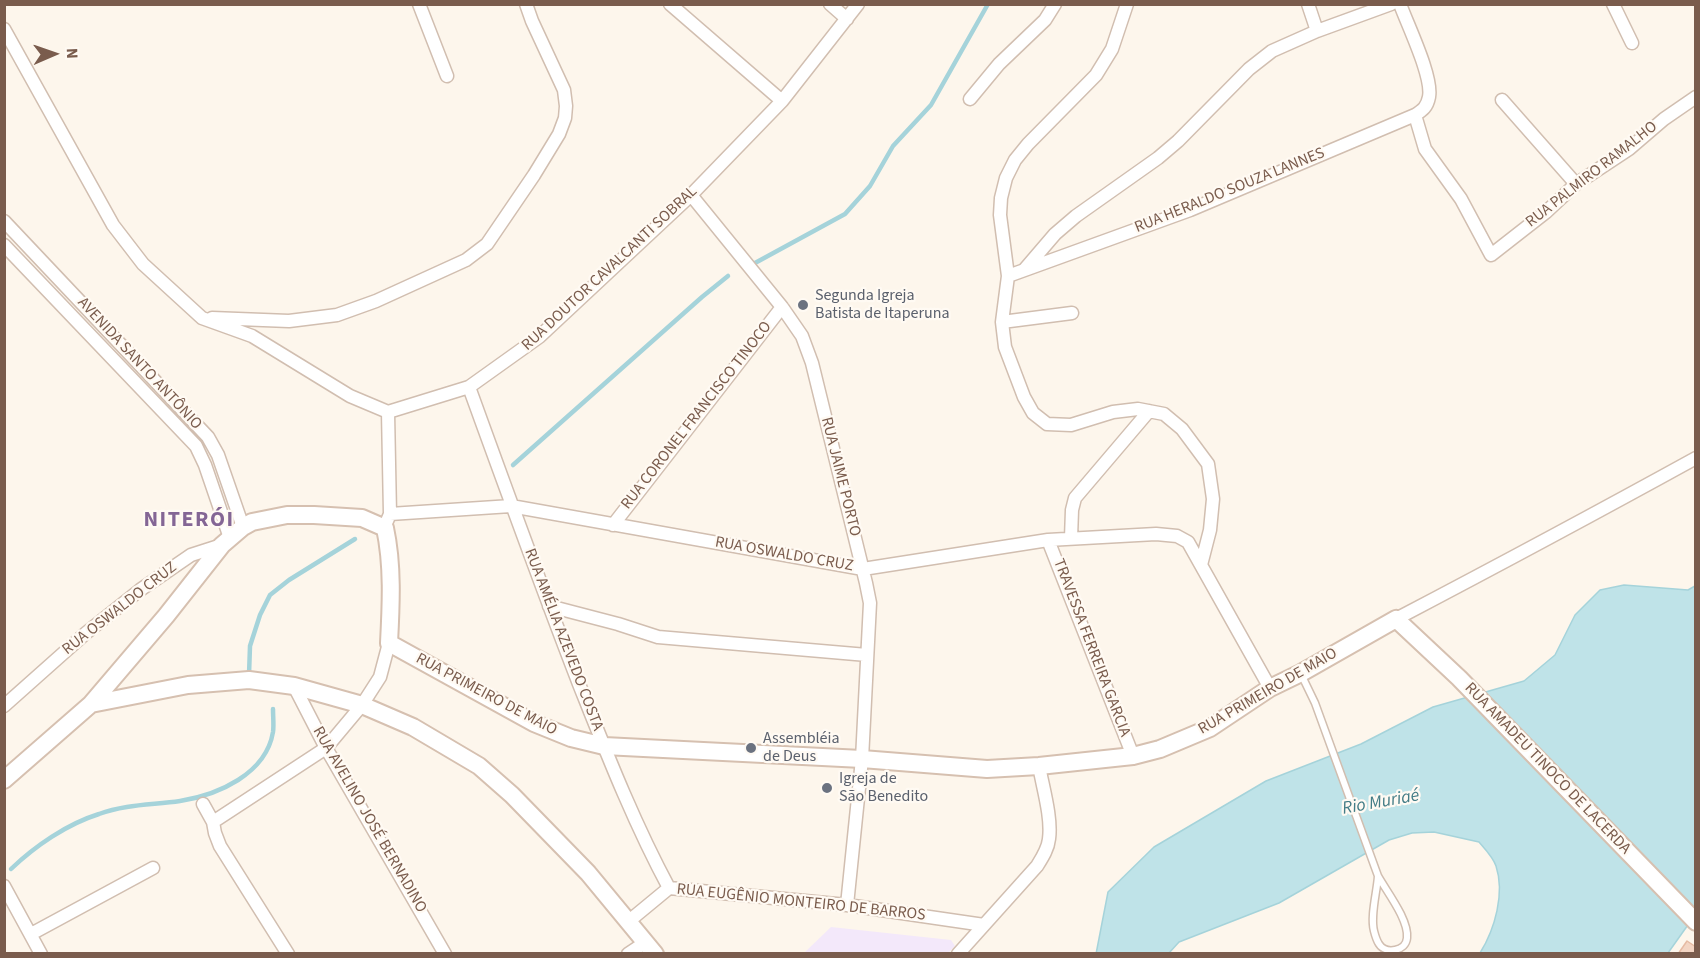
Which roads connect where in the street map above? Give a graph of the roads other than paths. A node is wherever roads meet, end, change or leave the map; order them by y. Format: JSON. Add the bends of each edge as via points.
{"nodes":[{"id":1,"x":418,"y":4,"type":"edge"},
{"id":2,"x":526,"y":4,"type":"edge"},
{"id":3,"x":670,"y":4,"type":"edge"},
{"id":4,"x":830,"y":4,"type":"edge"},
{"id":5,"x":858,"y":4,"type":"edge"},
{"id":6,"x":1055,"y":4,"type":"edge"},
{"id":7,"x":1127,"y":4,"type":"edge"},
{"id":8,"x":1308,"y":4,"type":"edge"},
{"id":9,"x":1391,"y":4,"type":"edge"},
{"id":10,"x":1400,"y":4,"type":"edge"},
{"id":11,"x":1613,"y":4,"type":"edge"},
{"id":12,"x":847,"y":19,"type":"junction"},
{"id":13,"x":4,"y":29,"type":"edge"},
{"id":14,"x":1317,"y":30,"type":"junction"},
{"id":15,"x":1632,"y":43,"type":"dead end"},
{"id":16,"x":447,"y":76,"type":"dead end"},
{"id":17,"x":1695,"y":97,"type":"edge"},
{"id":18,"x":970,"y":99,"type":"dead end"},
{"id":19,"x":1502,"y":100,"type":"dead end"},
{"id":20,"x":782,"y":101,"type":"junction"},
{"id":21,"x":1415,"y":115,"type":"junction"},
{"id":22,"x":1576,"y":184,"type":"junction"},
{"id":23,"x":691,"y":195,"type":"junction"},
{"id":24,"x":4,"y":221,"type":"edge"},
{"id":25,"x":20,"y":238,"type":"junction"},
{"id":26,"x":7,"y":247,"type":"edge"},
{"id":27,"x":1024,"y":270,"type":"junction"},
{"id":28,"x":1008,"y":276,"type":"junction"},
{"id":29,"x":782,"y":307,"type":"junction"},
{"id":30,"x":86,"y":308,"type":"junction"},
{"id":31,"x":1072,"y":313,"type":"dead end"},
{"id":32,"x":202,"y":318,"type":"junction"},
{"id":33,"x":75,"y":319,"type":"junction"},
{"id":34,"x":1002,"y":322,"type":"junction"},
{"id":35,"x":469,"y":387,"type":"junction"},
{"id":36,"x":1149,"y":411,"type":"junction"},
{"id":37,"x":388,"y":412,"type":"junction"},
{"id":38,"x":1695,"y":458,"type":"edge"},
{"id":39,"x":512,"y":506,"type":"junction"},
{"id":40,"x":387,"y":521,"type":"junction"},
{"id":41,"x":613,"y":525,"type":"junction"},
{"id":42,"x":232,"y":536,"type":"junction"},
{"id":43,"x":1071,"y":538,"type":"junction"},
{"id":44,"x":1048,"y":540,"type":"junction"},
{"id":45,"x":1201,"y":565,"type":"junction"},
{"id":46,"x":863,"y":569,"type":"junction"},
{"id":47,"x":549,"y":606,"type":"junction"},
{"id":48,"x":1396,"y":619,"type":"junction"},
{"id":49,"x":389,"y":643,"type":"junction"},
{"id":50,"x":867,"y":655,"type":"junction"},
{"id":51,"x":1301,"y":673,"type":"junction"},
{"id":52,"x":294,"y":686,"type":"junction"},
{"id":53,"x":1270,"y":688,"type":"junction"},
{"id":54,"x":6,"y":700,"type":"edge"},
{"id":55,"x":91,"y":704,"type":"junction"},
{"id":56,"x":362,"y":705,"type":"junction"},
{"id":57,"x":603,"y":746,"type":"junction"},
{"id":58,"x":326,"y":748,"type":"junction"},
{"id":59,"x":1133,"y":756,"type":"junction"},
{"id":60,"x":862,"y":759,"type":"junction"},
{"id":61,"x":1039,"y":766,"type":"junction"},
{"id":62,"x":4,"y":780,"type":"edge"},
{"id":63,"x":203,"y":804,"type":"dead end"},
{"id":64,"x":213,"y":822,"type":"junction"},
{"id":65,"x":153,"y":868,"type":"dead end"},
{"id":66,"x":1378,"y":876,"type":"junction"},
{"id":67,"x":4,"y":886,"type":"edge"},
{"id":68,"x":669,"y":888,"type":"junction"},
{"id":69,"x":847,"y":905,"type":"junction"},
{"id":70,"x":629,"y":921,"type":"junction"},
{"id":71,"x":1695,"y":922,"type":"edge"},
{"id":72,"x":984,"y":924,"type":"junction"},
{"id":73,"x":31,"y":933,"type":"junction"},
{"id":74,"x":651,"y":948,"type":"edge"},
{"id":75,"x":1387,"y":952,"type":"edge"},
{"id":76,"x":41,"y":954,"type":"edge"},
{"id":77,"x":288,"y":954,"type":"edge"},
{"id":78,"x":445,"y":954,"type":"edge"},
{"id":79,"x":628,"y":954,"type":"edge"},
{"id":80,"x":958,"y":954,"type":"edge"}],
"edges":[{"from":1,"to":16,"type":"street"},
{"from":2,"to":32,"type":"street","via":[[564,90],[567,106],[559,134],[487,244],[466,260],[337,315],[289,321]]},
{"from":3,"to":20,"type":"street"},
{"from":4,"to":12,"type":"street"},
{"from":5,"to":12,"type":"street","name":"RUA DOUTOR CAVALCANTI SOBRAL"},
{"from":6,"to":18,"type":"street","via":[[1045,20],[999,64]]},
{"from":7,"to":28,"type":"street","via":[[1112,49],[1096,75],[1028,144],[1006,178],[1000,215]]},
{"from":8,"to":14,"type":"street"},
{"from":9,"to":14,"type":"street"},
{"from":10,"to":21,"type":"street","via":[[1429,82],[1425,108]]},
{"from":11,"to":15,"type":"street"},
{"from":12,"to":20,"type":"street","name":"RUA DOUTOR CAVALCANTI SOBRAL"},
{"from":13,"to":32,"type":"street","via":[[113,225],[142,264]]},
{"from":14,"to":27,"type":"street","via":[[1272,51],[1249,69],[1172,146],[1055,234]]},
{"from":17,"to":22,"type":"street","name":"RUA PALMIRO RAMALHO","via":[[1629,149]]},
{"from":19,"to":22,"type":"street"},
{"from":20,"to":23,"type":"street","name":"RUA DOUTOR CAVALCANTI SOBRAL"},
{"from":21,"to":22,"type":"street","name":"RUA PALMIRO RAMALHO","via":[[1425,149],[1461,199],[1491,255]]},
{"from":21,"to":27,"type":"street","name":"RUA HERALDO SOUZA LANNES","via":[[1190,210]]},
{"from":23,"to":29,"type":"street","name":"RUA JAIME PORTO"},
{"from":23,"to":35,"type":"street","name":"RUA DOUTOR CAVALCANTI SOBRAL","via":[[539,337]]},
{"from":24,"to":25,"type":"street","name":"AVENIDA SANTO ANTÔNIO"},
{"from":25,"to":26,"type":"street"},
{"from":25,"to":30,"type":"street","name":"AVENIDA SANTO ANTÔNIO"},
{"from":26,"to":33,"type":"street","name":"AVENIDA SANTO ANTÔNIO"},
{"from":27,"to":28,"type":"street","name":"RUA HERALDO SOUZA LANNES"},
{"from":28,"to":34,"type":"street"},
{"from":29,"to":41,"type":"street","name":"RUA CORONEL FRANCISCO TINOCO"},
{"from":29,"to":46,"type":"street","name":"RUA JAIME PORTO","via":[[802,336],[812,363]]},
{"from":30,"to":33,"type":"street"},
{"from":30,"to":42,"type":"street","name":"AVENIDA SANTO ANTÔNIO","via":[[213,444]]},
{"from":31,"to":34,"type":"street"},
{"from":32,"to":37,"type":"street","via":[[252,336],[350,396]]},
{"from":33,"to":42,"type":"street","name":"AVENIDA SANTO ANTÔNIO","via":[[196,446]]},
{"from":34,"to":36,"type":"street","via":[[1005,347],[1018,385],[1033,413],[1047,424],[1071,425],[1113,412]]},
{"from":35,"to":37,"type":"street","name":"RUA DOUTOR CAVALCANTI SOBRAL"},
{"from":35,"to":39,"type":"street","name":"RUA AMÉLIA AZEVEDO COSTA"},
{"from":36,"to":43,"type":"street","via":[[1075,498]]},
{"from":36,"to":45,"type":"street","via":[[1164,414],[1182,429],[1208,464],[1213,499]]},
{"from":37,"to":40,"type":"street"},
{"from":38,"to":48,"type":"street","name":"RUA PRIMEIRO DE MAIO"},
{"from":39,"to":40,"type":"street","name":"RUA OSWALDO CRUZ"},
{"from":39,"to":41,"type":"street","name":"RUA OSWALDO CRUZ"},
{"from":39,"to":47,"type":"street","name":"RUA AMÉLIA AZEVEDO COSTA"},
{"from":40,"to":42,"type":"main road","name":"RUA OSWALDO CRUZ","via":[[287,515],[267,518]]},
{"from":40,"to":49,"type":"main road"},
{"from":41,"to":46,"type":"street","name":"RUA OSWALDO CRUZ"},
{"from":42,"to":54,"type":"street","name":"RUA OSWALDO CRUZ","via":[[191,555],[140,590]]},
{"from":42,"to":55,"type":"main road"},
{"from":43,"to":44,"type":"street","name":"RUA OSWALDO CRUZ"},
{"from":43,"to":45,"type":"street","name":"RUA OSWALDO CRUZ","via":[[1176,536],[1188,542]]},
{"from":44,"to":46,"type":"street","name":"RUA OSWALDO CRUZ"},
{"from":44,"to":59,"type":"street","name":"TRAVESSA FERREIRA GARCIA"},
{"from":45,"to":53,"type":"street","name":"RUA OSWALDO CRUZ"},
{"from":46,"to":50,"type":"street","name":"RUA JAIME PORTO","via":[[870,603]]},
{"from":47,"to":50,"type":"street","via":[[658,638]]},
{"from":47,"to":57,"type":"street","name":"RUA AMÉLIA AZEVEDO COSTA"},
{"from":48,"to":51,"type":"main road","name":"RUA PRIMEIRO DE MAIO"},
{"from":48,"to":71,"type":"main road","name":"RUA AMADEU TINOCO DE LACERDA","via":[[1459,678]]},
{"from":49,"to":56,"type":"street","via":[[380,677]]},
{"from":49,"to":57,"type":"main road","name":"RUA PRIMEIRO DE MAIO","via":[[534,723]]},
{"from":50,"to":60,"type":"street","name":"RUA JAIME PORTO"},
{"from":51,"to":53,"type":"main road","name":"RUA PRIMEIRO DE MAIO"},
{"from":51,"to":66,"type":"lane"},
{"from":52,"to":55,"type":"main road","via":[[249,680],[188,685]]},
{"from":52,"to":56,"type":"main road"},
{"from":52,"to":58,"type":"street","name":"RUA AVELINO JOSÉ BERNADINO"},
{"from":53,"to":59,"type":"main road","name":"RUA PRIMEIRO DE MAIO","via":[[1210,728]]},
{"from":55,"to":62,"type":"main road"},
{"from":56,"to":58,"type":"street"},
{"from":56,"to":70,"type":"main road","via":[[412,727],[479,766],[542,823]]},
{"from":57,"to":60,"type":"main road","name":"RUA PRIMEIRO DE MAIO"},
{"from":57,"to":68,"type":"street","name":"RUA AMÉLIA AZEVEDO COSTA"},
{"from":58,"to":64,"type":"street"},
{"from":58,"to":78,"type":"street","name":"RUA AVELINO JOSÉ BERNADINO"},
{"from":59,"to":61,"type":"main road","name":"RUA PRIMEIRO DE MAIO"},
{"from":60,"to":61,"type":"main road","name":"RUA PRIMEIRO DE MAIO","via":[[987,769]]},
{"from":60,"to":69,"type":"street","name":"RUA JAIME PORTO"},
{"from":61,"to":72,"type":"street","via":[[1049,841],[1037,866]]},
{"from":63,"to":64,"type":"street"},
{"from":64,"to":77,"type":"street","via":[[220,846]]},
{"from":65,"to":73,"type":"street"},
{"from":66,"to":75,"type":"lane","via":[[1374,930],[1378,944]]},
{"from":66,"to":75,"type":"lane","via":[[1407,935],[1404,946]]},
{"from":67,"to":73,"type":"street"},
{"from":68,"to":69,"type":"street","name":"RUA EUGÊNIO MONTEIRO DE BARROS"},
{"from":68,"to":70,"type":"street","name":"RUA EUGÊNIO MONTEIRO DE BARROS"},
{"from":69,"to":72,"type":"street","name":"RUA EUGÊNIO MONTEIRO DE BARROS"},
{"from":70,"to":74,"type":"main road"},
{"from":72,"to":80,"type":"street"},
{"from":73,"to":76,"type":"street"},
{"from":74,"to":79,"type":"street"}]}
